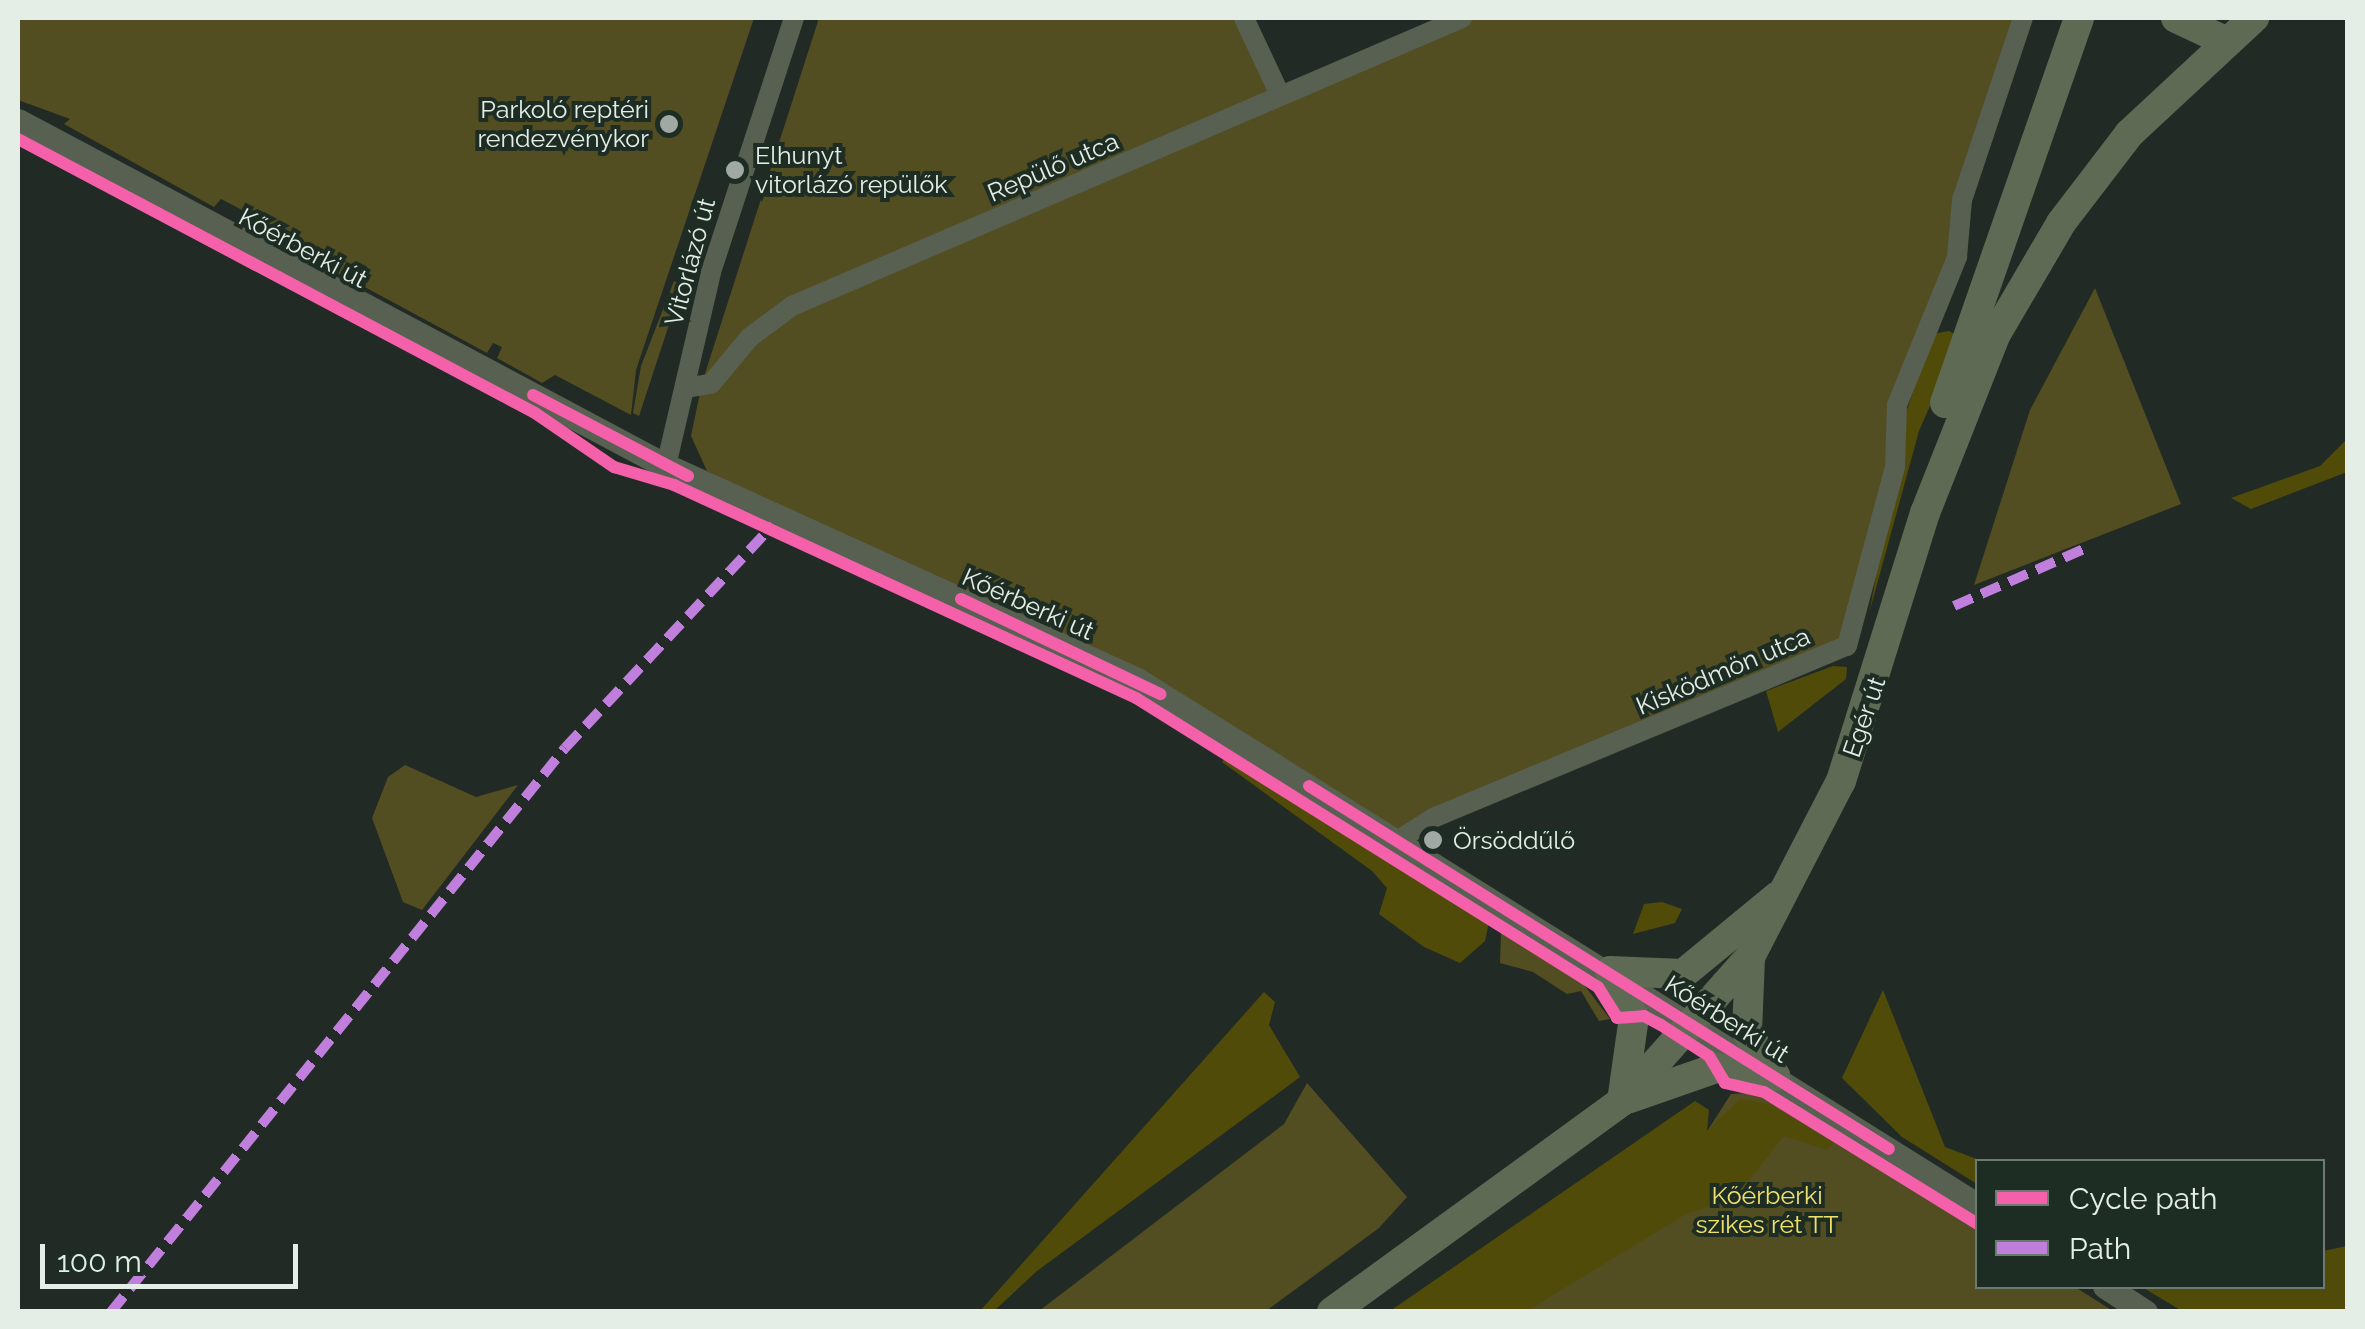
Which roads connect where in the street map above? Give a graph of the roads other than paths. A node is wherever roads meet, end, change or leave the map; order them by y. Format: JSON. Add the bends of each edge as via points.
{"nodes":[{"id":1,"x":794,"y":18,"type":"edge"},
{"id":2,"x":1244,"y":18,"type":"edge"},
{"id":3,"x":1462,"y":18,"type":"edge"},
{"id":4,"x":2023,"y":18,"type":"edge"},
{"id":5,"x":2079,"y":18,"type":"edge"},
{"id":6,"x":2176,"y":18,"type":"edge"},
{"id":7,"x":2254,"y":18,"type":"edge"},
{"id":8,"x":2224,"y":41,"type":"junction"},
{"id":9,"x":1280,"y":95,"type":"junction"},
{"id":10,"x":18,"y":121,"type":"edge"},
{"id":11,"x":685,"y":388,"type":"junction"},
{"id":12,"x":666,"y":466,"type":"junction"},
{"id":13,"x":1925,"y":513,"type":"junction"},
{"id":14,"x":1399,"y":840,"type":"junction"},
{"id":15,"x":1793,"y":884,"type":"junction"},
{"id":16,"x":1750,"y":958,"type":"junction"},
{"id":17,"x":1610,"y":971,"type":"junction"},
{"id":18,"x":1694,"y":1026,"type":"junction"},
{"id":19,"x":1775,"y":1076,"type":"junction"},
{"id":20,"x":1622,"y":1100,"type":"junction"},
{"id":21,"x":1975,"y":1204,"type":"edge"},
{"id":22,"x":2110,"y":1289,"type":"edge"},
{"id":23,"x":1332,"y":1312,"type":"edge"},
{"id":24,"x":2145,"y":1312,"type":"edge"}],
"edges":[{"from":1,"to":11,"type":"street","name":"Vitorlázó út","via":[[710,272]]},
{"from":2,"to":9,"type":"street"},
{"from":3,"to":9,"type":"street","name":"Repülő utca"},
{"from":4,"to":14,"type":"street","name":"Kisködmön utca","via":[[1962,200],[1957,257],[1897,406],[1895,467],[1848,646],[1433,818]]},
{"from":5,"to":13,"type":"main road","via":[[1929,448]]},
{"from":6,"to":8,"type":"main road"},
{"from":7,"to":8,"type":"main road","name":"Egér út"},
{"from":8,"to":13,"type":"main road","name":"Egér út","via":[[2129,134],[2044,248],[1972,384]]},
{"from":9,"to":11,"type":"street","name":"Repülő utca","via":[[792,306],[749,338],[711,384]]},
{"from":10,"to":12,"type":"street","name":"Kőérberki út"},
{"from":11,"to":12,"type":"street","name":"Vitorlázó út"},
{"from":12,"to":14,"type":"street","name":"Kőérberki út","via":[[1076,648]]},
{"from":13,"to":15,"type":"main road","name":"Egér út","via":[[1860,734]]},
{"from":14,"to":17,"type":"street","name":"Kőérberki út"},
{"from":15,"to":16,"type":"main road","name":"Egér út"},
{"from":15,"to":17,"type":"main road","via":[[1684,974]]},
{"from":16,"to":18,"type":"main road","name":"Egér út"},
{"from":16,"to":19,"type":"main road","via":[[1747,1032]]},
{"from":17,"to":18,"type":"street","name":"Kőérberki út"},
{"from":17,"to":20,"type":"main road","via":[[1634,1017]]},
{"from":18,"to":19,"type":"street","name":"Kőérberki út"},
{"from":18,"to":20,"type":"main road","name":"Egér út"},
{"from":19,"to":20,"type":"main road","via":[[1716,1068]]},
{"from":19,"to":21,"type":"street","name":"Kőérberki út"},
{"from":20,"to":23,"type":"main road","name":"Egér út"},
{"from":22,"to":24,"type":"street"}]}
